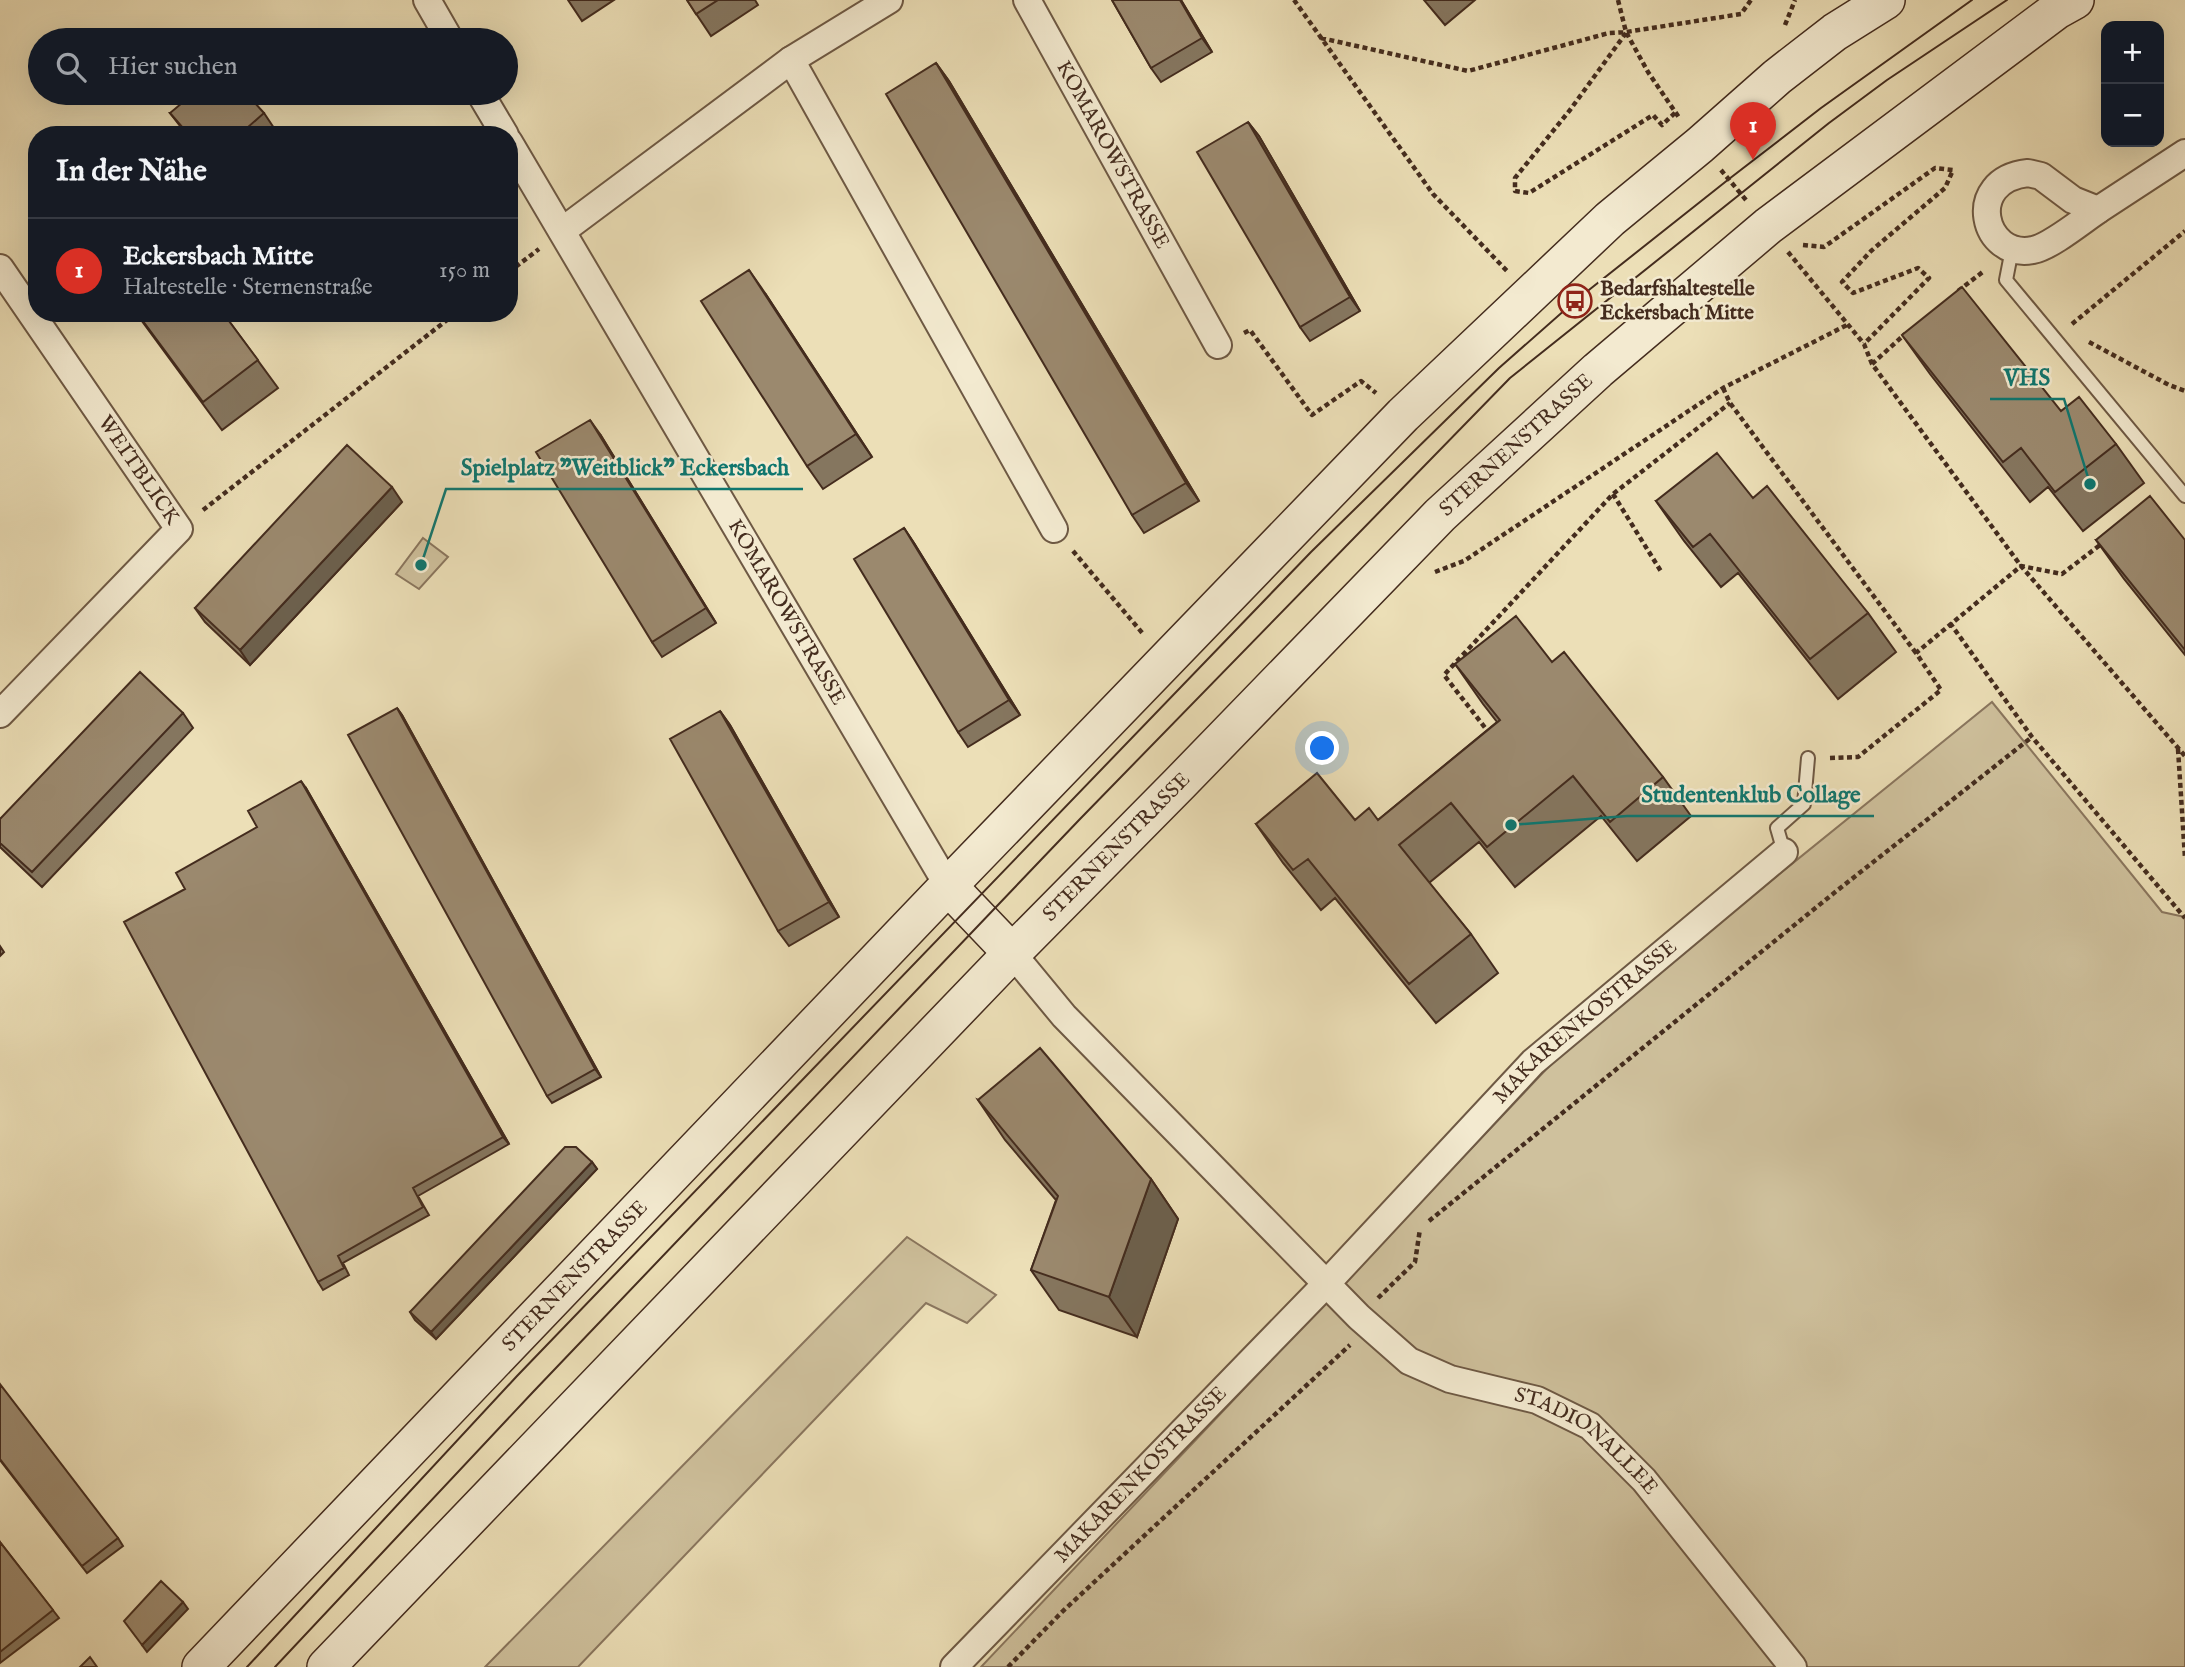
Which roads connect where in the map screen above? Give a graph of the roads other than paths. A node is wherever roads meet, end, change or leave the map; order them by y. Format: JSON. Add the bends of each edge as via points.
{"nodes":[{"id":1,"x":427,"y":0,"type":"edge"},
{"id":2,"x":889,"y":0,"type":"edge"},
{"id":3,"x":1027,"y":0,"type":"edge"},
{"id":4,"x":1886,"y":0,"type":"edge"},
{"id":5,"x":2075,"y":0,"type":"edge"},
{"id":6,"x":443,"y":28,"type":"edge"},
{"id":7,"x":791,"y":60,"type":"junction"},
{"id":8,"x":487,"y":105,"type":"edge"},
{"id":9,"x":500,"y":126,"type":"edge"},
{"id":10,"x":2185,"y":153,"type":"edge"},
{"id":11,"x":518,"y":157,"type":"edge"},
{"id":12,"x":2098,"y":210,"type":"junction"},
{"id":13,"x":562,"y":231,"type":"junction"},
{"id":14,"x":2012,"y":248,"type":"junction"},
{"id":15,"x":0,"y":268,"type":"edge"},
{"id":16,"x":28,"y":309,"type":"edge"},
{"id":17,"x":37,"y":322,"type":"edge"},
{"id":18,"x":1218,"y":345,"type":"road end"},
{"id":19,"x":2185,"y":496,"type":"edge"},
{"id":20,"x":1054,"y":529,"type":"road end"},
{"id":21,"x":0,"y":715,"type":"edge"},
{"id":22,"x":1808,"y":758,"type":"road end"},
{"id":23,"x":1784,"y":852,"type":"joint"},
{"id":24,"x":948,"y":886,"type":"junction"},
{"id":25,"x":1012,"y":953,"type":"junction"},
{"id":26,"x":1327,"y":1283,"type":"junction"},
{"id":27,"x":201,"y":1667,"type":"edge"},
{"id":28,"x":326,"y":1667,"type":"edge"},
{"id":29,"x":954,"y":1667,"type":"edge"},
{"id":30,"x":1793,"y":1667,"type":"edge"}],
"edges":[{"from":1,"to":6,"type":"street"},
{"from":2,"to":7,"type":"street"},
{"from":3,"to":18,"type":"street","name":"KOMAROWSTRASSE"},
{"from":4,"to":24,"type":"street","name":"STERNENSTRASSE","via":[[1835,32],[1777,78],[1528,295],[1403,415]]},
{"from":5,"to":25,"type":"street","name":"STERNENSTRASSE","via":[[1938,97],[1778,239],[1598,370],[1440,515]]},
{"from":7,"to":13,"type":"street"},
{"from":7,"to":20,"type":"street"},
{"from":8,"to":9,"type":"street"},
{"from":10,"to":12,"type":"street"},
{"from":11,"to":13,"type":"street","name":"KOMAROWSTRASSE"},
{"from":12,"to":14,"type":"street","via":[[2034,250]]},
{"from":12,"to":14,"type":"street","via":[[2073,200],[2041,176],[2014,175],[2001,181],[1987,205],[1991,231]]},
{"from":13,"to":24,"type":"street","name":"KOMAROWSTRASSE"},
{"from":14,"to":19,"type":"lane","via":[[2006,280]]},
{"from":15,"to":16,"type":"street","name":"WEITBLICK"},
{"from":17,"to":21,"type":"street","name":"WEITBLICK","via":[[179,529]]},
{"from":22,"to":23,"type":"lane","name":"MAKARENKOSTRASSE","via":[[1804,804],[1777,828]]},
{"from":23,"to":26,"type":"street","name":"MAKARENKOSTRASSE","via":[[1533,1062]]},
{"from":24,"to":25,"type":"street"},
{"from":24,"to":27,"type":"street","name":"STERNENSTRASSE"},
{"from":25,"to":26,"type":"street","via":[[1064,1016]]},
{"from":25,"to":28,"type":"street","name":"STERNENSTRASSE"},
{"from":26,"to":29,"type":"street","name":"MAKARENKOSTRASSE"},
{"from":26,"to":30,"type":"street","name":"STADIONALLEE","via":[[1409,1361],[1450,1379],[1536,1400],[1590,1426],[1644,1480]]}]}
